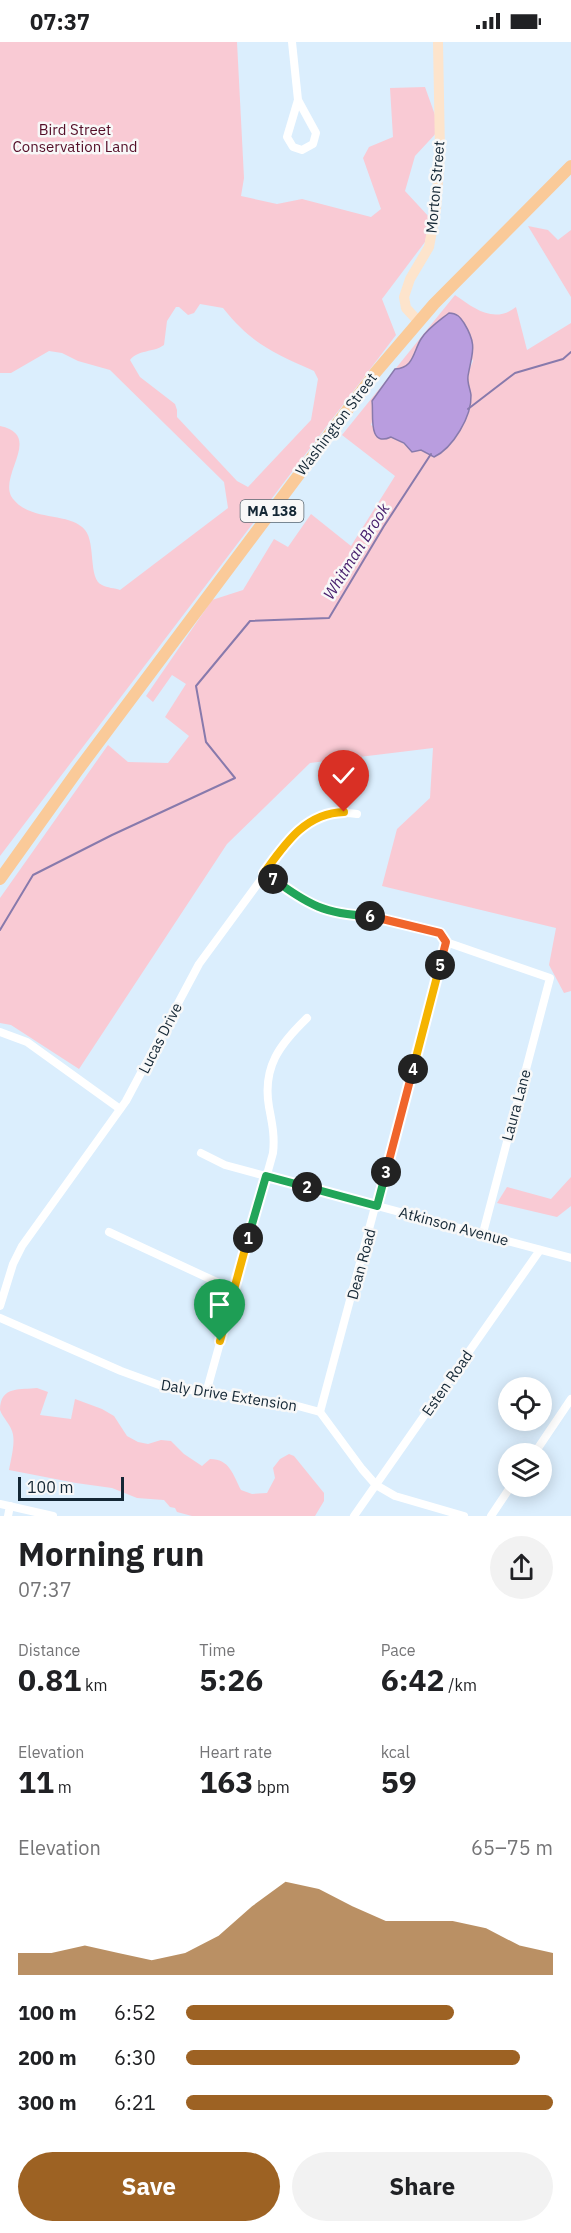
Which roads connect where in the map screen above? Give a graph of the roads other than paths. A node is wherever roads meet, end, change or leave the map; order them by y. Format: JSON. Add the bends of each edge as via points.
{"nodes":[{"id":1,"x":292,"y":42,"type":"edge"},
{"id":2,"x":438,"y":42,"type":"edge"},
{"id":3,"x":298,"y":100,"type":"junction"},
{"id":4,"x":571,"y":166,"type":"edge"},
{"id":5,"x":418,"y":321,"type":"junction"},
{"id":6,"x":357,"y":814,"type":"dead end"},
{"id":7,"x":264,"y":873,"type":"junction"},
{"id":8,"x":0,"y":879,"type":"edge"},
{"id":9,"x":446,"y":942,"type":"junction"},
{"id":10,"x":307,"y":1018,"type":"dead end"},
{"id":11,"x":0,"y":1032,"type":"edge"},
{"id":12,"x":120,"y":1109,"type":"junction"},
{"id":13,"x":201,"y":1153,"type":"dead end"},
{"id":14,"x":266,"y":1176,"type":"junction"},
{"id":15,"x":377,"y":1206,"type":"junction"},
{"id":16,"x":109,"y":1232,"type":"dead end"},
{"id":17,"x":483,"y":1233,"type":"junction"},
{"id":18,"x":540,"y":1250,"type":"junction"},
{"id":19,"x":571,"y":1258,"type":"edge"},
{"id":20,"x":234,"y":1290,"type":"junction"},
{"id":21,"x":0,"y":1306,"type":"edge"},
{"id":22,"x":0,"y":1318,"type":"edge"},
{"id":23,"x":206,"y":1393,"type":"junction"},
{"id":24,"x":571,"y":1400,"type":"edge"},
{"id":25,"x":320,"y":1412,"type":"junction"},
{"id":26,"x":542,"y":1443,"type":"edge"},
{"id":27,"x":376,"y":1485,"type":"junction"},
{"id":28,"x":504,"y":1497,"type":"edge"},
{"id":29,"x":0,"y":1504,"type":"edge"},
{"id":30,"x":9,"y":1506,"type":"junction"},
{"id":31,"x":8,"y":1516,"type":"edge"},
{"id":32,"x":53,"y":1516,"type":"edge"},
{"id":33,"x":354,"y":1516,"type":"edge"},
{"id":34,"x":464,"y":1516,"type":"edge"},
{"id":35,"x":491,"y":1516,"type":"edge"}],
"edges":[{"from":1,"to":3,"type":"street"},
{"from":2,"to":5,"type":"street","name":"Morton Street","via":[[440,152],[436,209],[429,247],[404,297],[406,308]]},
{"from":3,"to":3,"type":"street","via":[[316,133],[313,144],[302,150],[287,137]]},
{"from":4,"to":5,"type":"main road","name":"Washington Street","number":"MA 138"},
{"from":5,"to":8,"type":"main road","name":"Washington Street","number":"MA 138","via":[[353,400]]},
{"from":6,"to":7,"type":"street","name":"Lucas Drive","via":[[333,813],[304,825]]},
{"from":7,"to":9,"type":"street","via":[[320,909],[440,933]]},
{"from":7,"to":12,"type":"street","name":"Lucas Drive","via":[[191,976]]},
{"from":9,"to":15,"type":"street","name":"Dean Road"},
{"from":9,"to":17,"type":"street","name":"Laura Lane","via":[[550,978]]},
{"from":10,"to":14,"type":"street","via":[[282,1044],[270,1071],[267,1092],[275,1132]]},
{"from":11,"to":12,"type":"street","via":[[27,1042]]},
{"from":12,"to":21,"type":"street","name":"Lucas Drive","via":[[22,1246]]},
{"from":13,"to":14,"type":"street","name":"Atkinson Avenue","via":[[225,1165]]},
{"from":14,"to":15,"type":"street","name":"Atkinson Avenue"},
{"from":14,"to":20,"type":"street"},
{"from":15,"to":17,"type":"street","name":"Atkinson Avenue"},
{"from":15,"to":25,"type":"street","name":"Dean Road"},
{"from":16,"to":20,"type":"street"},
{"from":17,"to":18,"type":"street","name":"Atkinson Avenue"},
{"from":18,"to":19,"type":"street","name":"Atkinson Avenue"},
{"from":18,"to":27,"type":"street","name":"Esten Road"},
{"from":20,"to":23,"type":"street"},
{"from":22,"to":23,"type":"street","name":"Daly Drive Extension","via":[[135,1377]]},
{"from":23,"to":25,"type":"street","name":"Daly Drive Extension"},
{"from":24,"to":26,"type":"street"},
{"from":25,"to":27,"type":"street"},
{"from":27,"to":33,"type":"street","name":"Esten Road"},
{"from":27,"to":34,"type":"street","via":[[395,1496]]},
{"from":28,"to":35,"type":"street"},
{"from":29,"to":30,"type":"street"},
{"from":30,"to":31,"type":"street"},
{"from":30,"to":32,"type":"street"}]}
